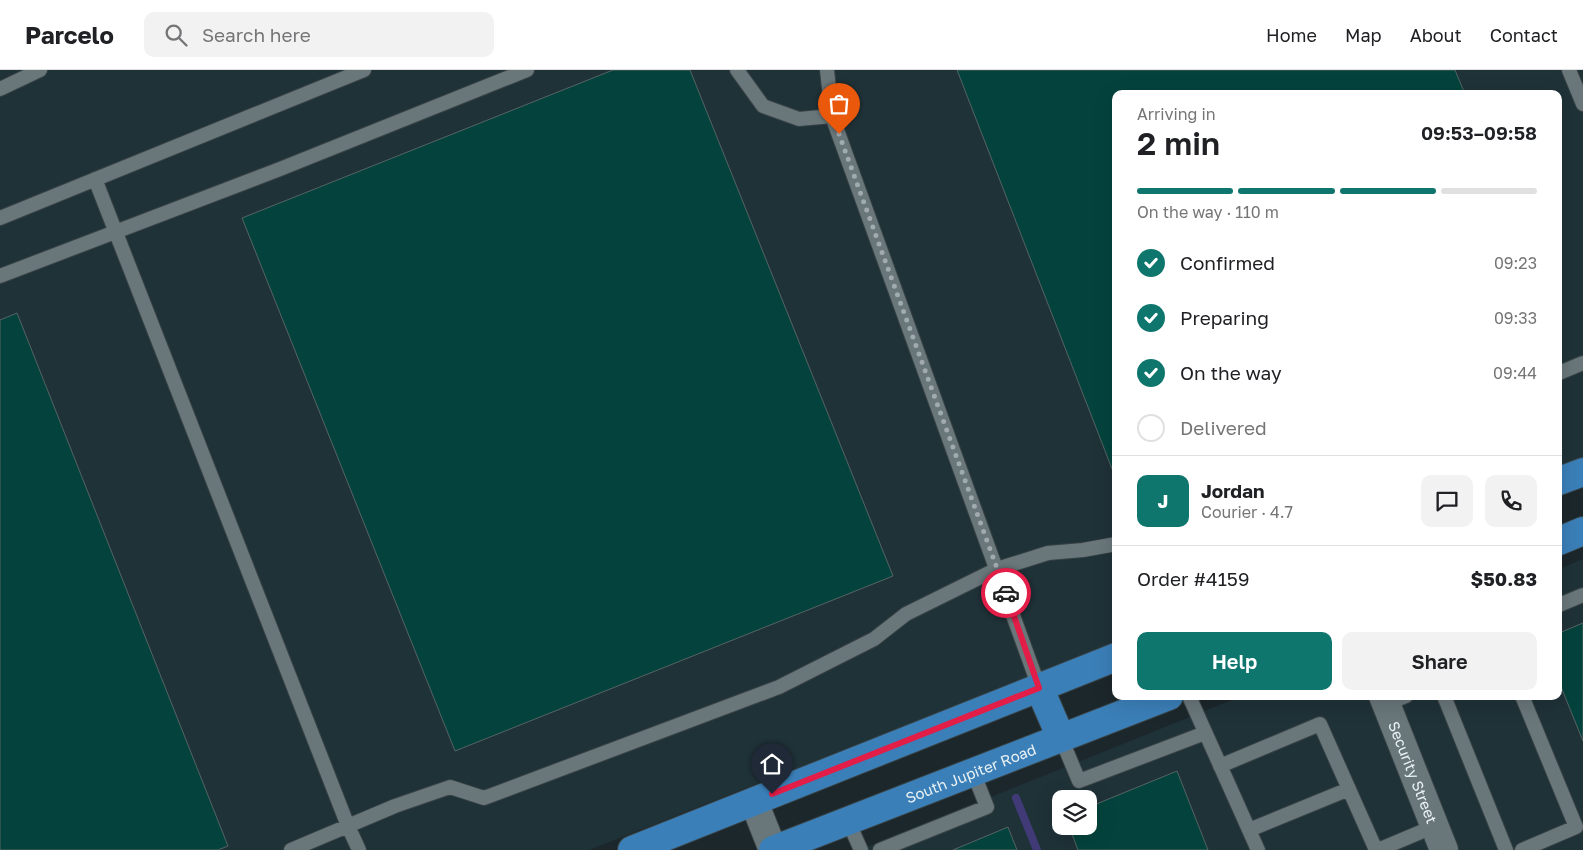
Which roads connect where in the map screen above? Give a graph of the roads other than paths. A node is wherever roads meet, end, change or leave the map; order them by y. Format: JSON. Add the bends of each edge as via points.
{"nodes":[{"id":1,"x":40,"y":70,"type":"edge"},
{"id":2,"x":364,"y":70,"type":"edge"},
{"id":3,"x":527,"y":70,"type":"edge"},
{"id":4,"x":737,"y":70,"type":"edge"},
{"id":5,"x":826,"y":70,"type":"edge"},
{"id":6,"x":1569,"y":70,"type":"edge"},
{"id":7,"x":0,"y":89,"type":"edge"},
{"id":8,"x":1583,"y":104,"type":"edge"},
{"id":9,"x":832,"y":116,"type":"junction"},
{"id":10,"x":95,"y":179,"type":"junction"},
{"id":11,"x":0,"y":218,"type":"edge"},
{"id":12,"x":116,"y":232,"type":"junction"},
{"id":13,"x":0,"y":276,"type":"edge"},
{"id":14,"x":1583,"y":363,"type":"edge"},
{"id":15,"x":1562,"y":372,"type":"edge"},
{"id":16,"x":1583,"y":472,"type":"edge"},
{"id":17,"x":1562,"y":480,"type":"edge"},
{"id":18,"x":1583,"y":531,"type":"edge"},
{"id":19,"x":1562,"y":540,"type":"edge"},
{"id":20,"x":1112,"y":545,"type":"edge"},
{"id":21,"x":997,"y":570,"type":"junction"},
{"id":22,"x":1583,"y":595,"type":"edge"},
{"id":23,"x":1562,"y":604,"type":"edge"},
{"id":24,"x":1112,"y":659,"type":"edge"},
{"id":25,"x":1039,"y":688,"type":"junction"},
{"id":26,"x":1158,"y":700,"type":"edge"},
{"id":27,"x":1191,"y":700,"type":"edge"},
{"id":28,"x":1392,"y":700,"type":"edge"},
{"id":29,"x":1446,"y":700,"type":"edge"},
{"id":30,"x":1524,"y":700,"type":"edge"},
{"id":31,"x":1205,"y":732,"type":"junction"},
{"id":32,"x":1061,"y":738,"type":"junction"},
{"id":33,"x":1220,"y":766,"type":"junction"},
{"id":34,"x":973,"y":772,"type":"junction"},
{"id":35,"x":1349,"y":789,"type":"junction"},
{"id":36,"x":754,"y":802,"type":"junction"},
{"id":37,"x":848,"y":821,"type":"junction"},
{"id":38,"x":348,"y":826,"type":"junction"},
{"id":39,"x":1249,"y":830,"type":"junction"},
{"id":40,"x":1440,"y":838,"type":"edge"},
{"id":41,"x":291,"y":850,"type":"edge"},
{"id":42,"x":359,"y":850,"type":"edge"},
{"id":43,"x":632,"y":850,"type":"edge"},
{"id":44,"x":773,"y":850,"type":"edge"},
{"id":45,"x":861,"y":850,"type":"edge"},
{"id":46,"x":880,"y":850,"type":"edge"},
{"id":47,"x":1258,"y":850,"type":"edge"},
{"id":48,"x":1377,"y":850,"type":"edge"},
{"id":49,"x":1506,"y":850,"type":"edge"},
{"id":50,"x":1522,"y":850,"type":"edge"}],
"edges":[{"from":1,"to":7,"type":"lane"},
{"from":2,"to":10,"type":"lane"},
{"from":3,"to":12,"type":"lane"},
{"from":4,"to":9,"type":"lane","via":[[763,106],[799,120]]},
{"from":5,"to":9,"type":"lane"},
{"from":6,"to":8,"type":"lane"},
{"from":9,"to":21,"type":"lane"},
{"from":10,"to":11,"type":"lane"},
{"from":10,"to":12,"type":"lane"},
{"from":12,"to":13,"type":"lane"},
{"from":12,"to":38,"type":"lane"},
{"from":14,"to":15,"type":"lane"},
{"from":16,"to":17,"type":"main road"},
{"from":18,"to":19,"type":"main road"},
{"from":20,"to":21,"type":"lane","via":[[1048,553]]},
{"from":21,"to":25,"type":"lane"},
{"from":21,"to":38,"type":"lane","via":[[906,614],[874,639],[779,687],[484,798],[450,787]]},
{"from":22,"to":23,"type":"lane"},
{"from":24,"to":25,"type":"main road"},
{"from":25,"to":32,"type":"main road"},
{"from":25,"to":36,"type":"main road"},
{"from":26,"to":32,"type":"main road","name":"South Jupiter Road"},
{"from":27,"to":31,"type":"lane"},
{"from":28,"to":40,"type":"street","name":"Security Street"},
{"from":29,"to":49,"type":"lane"},
{"from":30,"to":50,"type":"lane","via":[[1576,827]]},
{"from":31,"to":32,"type":"lane","via":[[1079,781]]},
{"from":31,"to":33,"type":"lane"},
{"from":32,"to":34,"type":"main road","name":"South Jupiter Road"},
{"from":33,"to":35,"type":"lane","via":[[1320,724]]},
{"from":33,"to":39,"type":"lane"},
{"from":34,"to":37,"type":"main road","name":"South Jupiter Road"},
{"from":34,"to":46,"type":"lane","via":[[987,807]]},
{"from":35,"to":39,"type":"lane"},
{"from":35,"to":48,"type":"lane"},
{"from":36,"to":43,"type":"main road"},
{"from":36,"to":44,"type":"street"},
{"from":37,"to":44,"type":"main road","name":"South Jupiter Road"},
{"from":37,"to":45,"type":"lane"},
{"from":38,"to":41,"type":"lane"},
{"from":38,"to":42,"type":"lane"},
{"from":39,"to":47,"type":"lane"},
{"from":40,"to":48,"type":"lane"}]}
